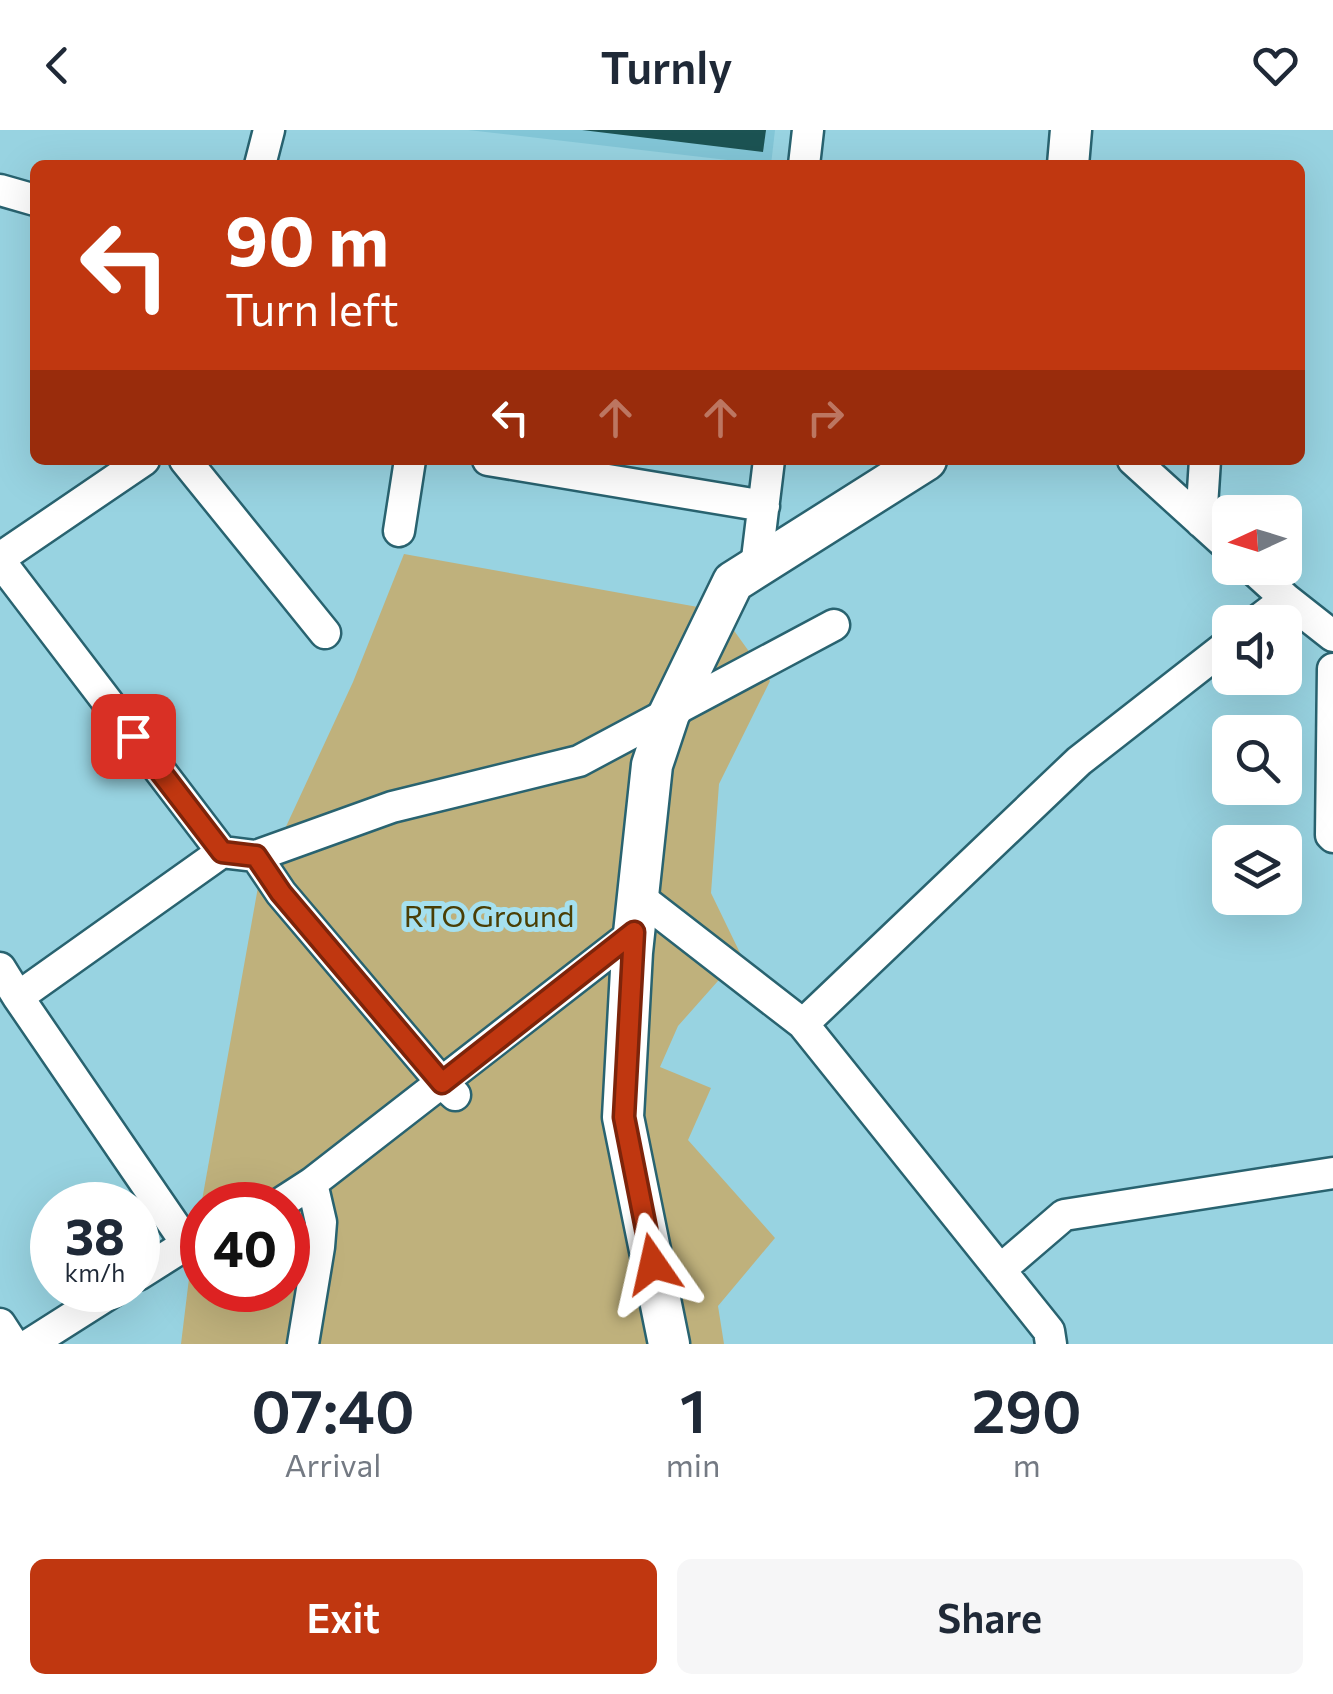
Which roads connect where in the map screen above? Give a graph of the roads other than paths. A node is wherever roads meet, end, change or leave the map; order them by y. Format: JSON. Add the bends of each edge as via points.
{"nodes":[{"id":1,"x":269,"y":130,"type":"edge"},
{"id":2,"x":808,"y":130,"type":"edge"},
{"id":3,"x":1071,"y":130,"type":"edge"},
{"id":4,"x":261,"y":160,"type":"edge"},
{"id":5,"x":805,"y":160,"type":"edge"},
{"id":6,"x":1068,"y":160,"type":"edge"},
{"id":7,"x":0,"y":190,"type":"edge"},
{"id":8,"x":30,"y":199,"type":"edge"},
{"id":9,"x":137,"y":465,"type":"edge"},
{"id":10,"x":189,"y":465,"type":"edge"},
{"id":11,"x":409,"y":465,"type":"edge"},
{"id":12,"x":518,"y":465,"type":"edge"},
{"id":13,"x":769,"y":465,"type":"edge"},
{"id":14,"x":918,"y":465,"type":"edge"},
{"id":15,"x":1138,"y":465,"type":"edge"},
{"id":16,"x":1205,"y":465,"type":"edge"},
{"id":17,"x":764,"y":506,"type":"junction"},
{"id":18,"x":1201,"y":522,"type":"junction"},
{"id":19,"x":400,"y":531,"type":"dead end"},
{"id":20,"x":1212,"y":532,"type":"edge"},
{"id":21,"x":0,"y":559,"type":"edge"},
{"id":22,"x":756,"y":568,"type":"junction"},
{"id":23,"x":1271,"y":585,"type":"edge"},
{"id":24,"x":1286,"y":599,"type":"junction"},
{"id":25,"x":1278,"y":605,"type":"edge"},
{"id":26,"x":834,"y":625,"type":"dead end"},
{"id":27,"x":325,"y":633,"type":"dead end"},
{"id":28,"x":1333,"y":636,"type":"edge"},
{"id":29,"x":1212,"y":657,"type":"edge"},
{"id":30,"x":1333,"y":669,"type":"edge"},
{"id":31,"x":669,"y":714,"type":"junction"},
{"id":32,"x":1333,"y":837,"type":"edge"},
{"id":33,"x":222,"y":852,"type":"junction"},
{"id":34,"x":256,"y":856,"type":"junction"},
{"id":35,"x":636,"y":914,"type":"junction"},
{"id":36,"x":0,"y":968,"type":"edge"},
{"id":37,"x":18,"y":996,"type":"junction"},
{"id":38,"x":803,"y":1024,"type":"junction"},
{"id":39,"x":448,"y":1089,"type":"junction"},
{"id":40,"x":1333,"y":1174,"type":"edge"},
{"id":41,"x":312,"y":1184,"type":"joint"},
{"id":42,"x":180,"y":1220,"type":"edge"},
{"id":43,"x":1000,"y":1270,"type":"junction"},
{"id":44,"x":80,"y":1312,"type":"edge"},
{"id":45,"x":0,"y":1324,"type":"edge"},
{"id":46,"x":13,"y":1344,"type":"edge"},
{"id":47,"x":30,"y":1344,"type":"edge"},
{"id":48,"x":303,"y":1344,"type":"edge"},
{"id":49,"x":669,"y":1344,"type":"edge"},
{"id":50,"x":1051,"y":1344,"type":"edge"}],
"edges":[{"from":1,"to":4,"type":"street"},
{"from":2,"to":5,"type":"street"},
{"from":3,"to":6,"type":"street"},
{"from":7,"to":8,"type":"street"},
{"from":9,"to":21,"type":"street"},
{"from":10,"to":27,"type":"street"},
{"from":11,"to":19,"type":"street"},
{"from":12,"to":17,"type":"street"},
{"from":13,"to":17,"type":"street"},
{"from":14,"to":22,"type":"street"},
{"from":15,"to":18,"type":"street"},
{"from":16,"to":18,"type":"street"},
{"from":17,"to":22,"type":"street"},
{"from":18,"to":20,"type":"street"},
{"from":21,"to":33,"type":"street"},
{"from":22,"to":31,"type":"street","via":[[734,582]]},
{"from":23,"to":24,"type":"street"},
{"from":24,"to":25,"type":"street"},
{"from":24,"to":28,"type":"street"},
{"from":26,"to":31,"type":"street"},
{"from":29,"to":38,"type":"street","via":[[1079,761]]},
{"from":30,"to":32,"type":"street"},
{"from":31,"to":34,"type":"street","via":[[579,761],[392,807]]},
{"from":31,"to":35,"type":"street","via":[[652,765]]},
{"from":33,"to":34,"type":"street"},
{"from":33,"to":37,"type":"street"},
{"from":34,"to":39,"type":"street"},
{"from":35,"to":38,"type":"street"},
{"from":35,"to":39,"type":"street"},
{"from":35,"to":49,"type":"street","via":[[624,1117]]},
{"from":36,"to":37,"type":"street"},
{"from":37,"to":42,"type":"street"},
{"from":38,"to":43,"type":"street"},
{"from":39,"to":41,"type":"street"},
{"from":40,"to":43,"type":"street","via":[[1064,1216]]},
{"from":41,"to":48,"type":"street","via":[[321,1222]]},
{"from":43,"to":50,"type":"street","via":[[1049,1331]]},
{"from":44,"to":47,"type":"street"},
{"from":45,"to":46,"type":"street"}]}
